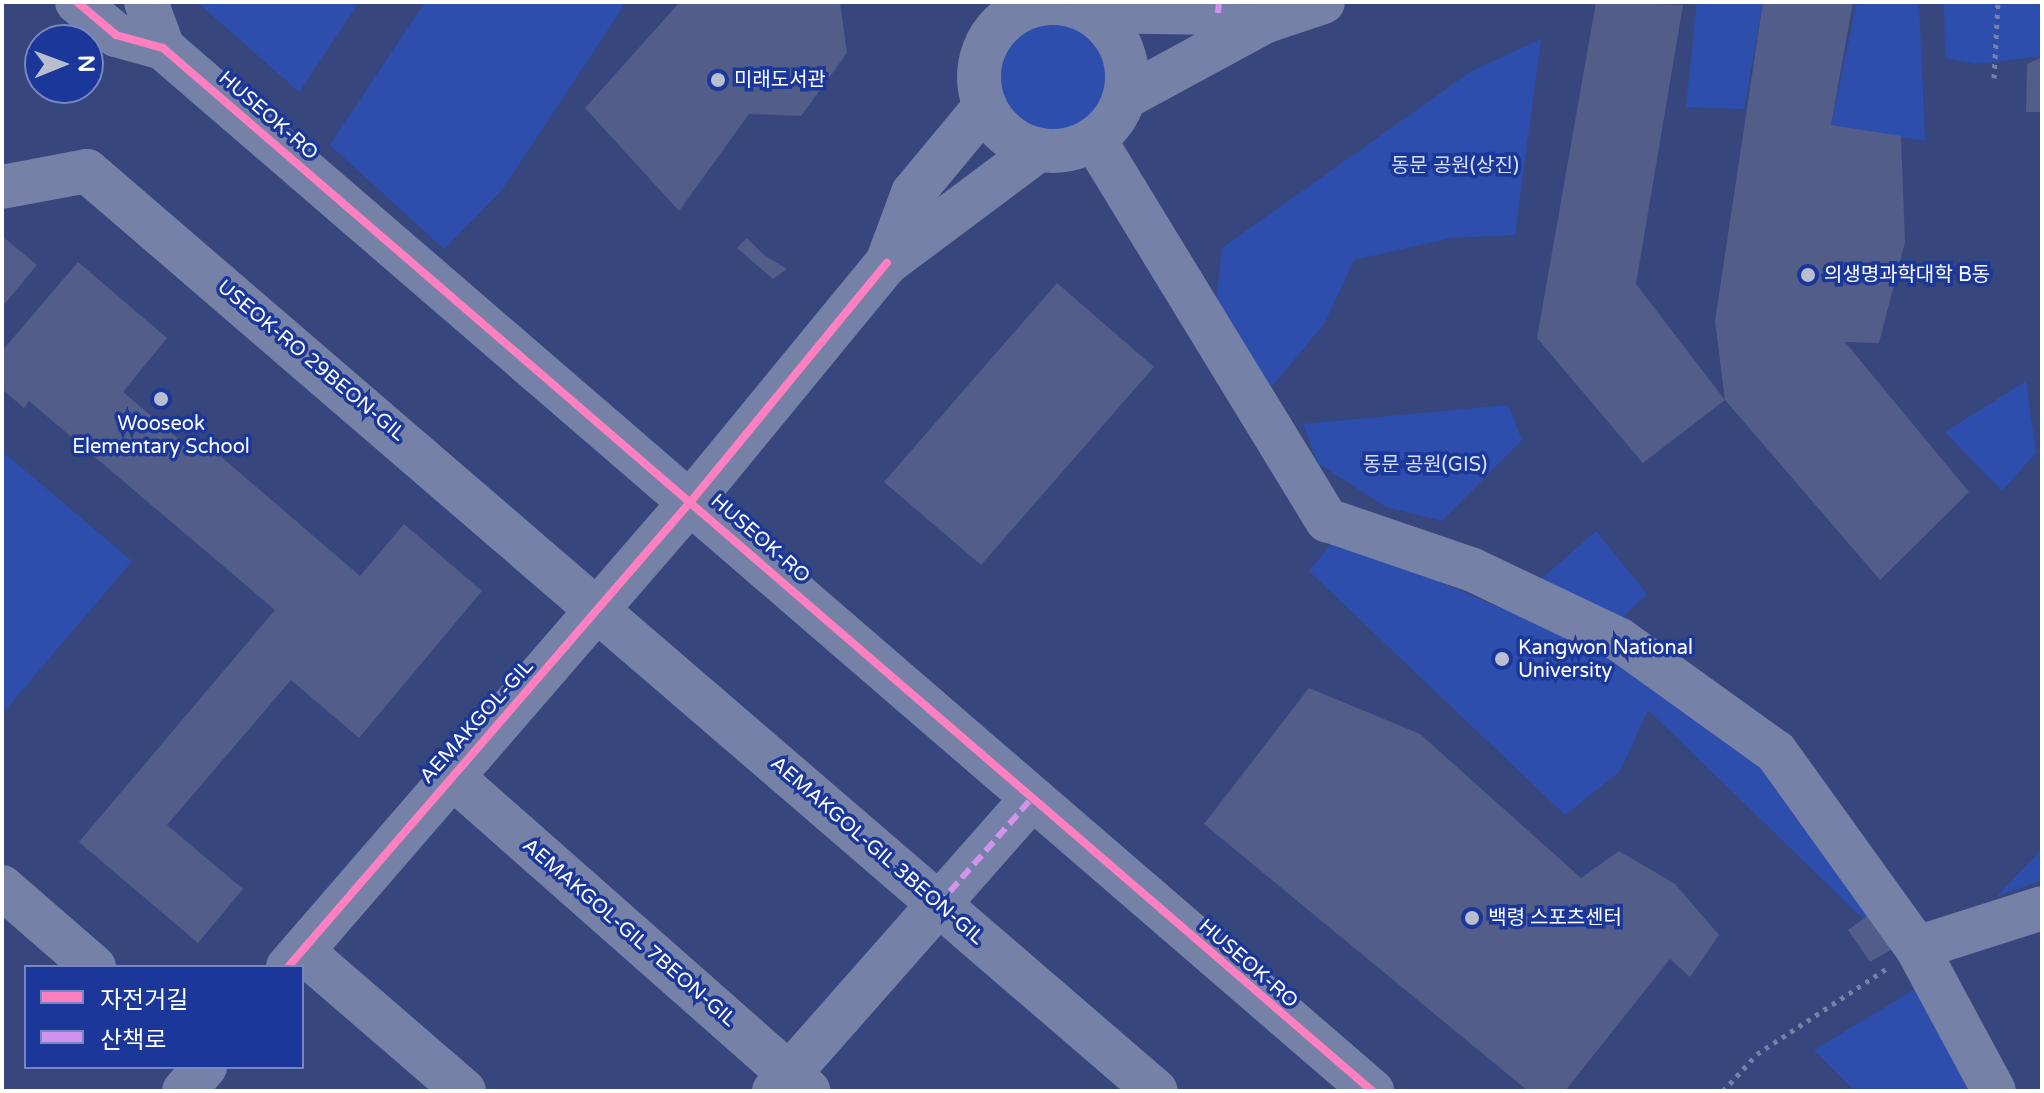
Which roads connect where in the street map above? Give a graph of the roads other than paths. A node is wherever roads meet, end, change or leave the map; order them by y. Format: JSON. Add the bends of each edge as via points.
{"nodes":[{"id":1,"x":77,"y":2,"type":"edge"},
{"id":2,"x":146,"y":2,"type":"edge"},
{"id":3,"x":1323,"y":2,"type":"edge"},
{"id":4,"x":1036,"y":4,"type":"edge"},
{"id":5,"x":1218,"y":7,"type":"edge"},
{"id":6,"x":1087,"y":11,"type":"junction"},
{"id":7,"x":1266,"y":21,"type":"junction"},
{"id":8,"x":163,"y":48,"type":"junction"},
{"id":9,"x":1124,"y":98,"type":"junction"},
{"id":10,"x":985,"y":106,"type":"junction"},
{"id":11,"x":1094,"y":139,"type":"junction"},
{"id":12,"x":1038,"y":150,"type":"junction"},
{"id":13,"x":2,"y":187,"type":"edge"},
{"id":14,"x":887,"y":263,"type":"junction"},
{"id":15,"x":692,"y":500,"type":"junction"},
{"id":16,"x":601,"y":607,"type":"junction"},
{"id":17,"x":450,"y":775,"type":"junction"},
{"id":18,"x":1031,"y":799,"type":"junction"},
{"id":19,"x":2,"y":887,"type":"edge"},
{"id":20,"x":938,"y":905,"type":"junction"},
{"id":21,"x":2042,"y":908,"type":"edge"},
{"id":22,"x":1917,"y":948,"type":"junction"},
{"id":23,"x":295,"y":959,"type":"edge"},
{"id":24,"x":92,"y":965,"type":"edge"},
{"id":25,"x":304,"y":966,"type":"edge"},
{"id":26,"x":203,"y":1069,"type":"edge"},
{"id":27,"x":791,"y":1085,"type":"edge"},
{"id":28,"x":184,"y":1091,"type":"edge"},
{"id":29,"x":464,"y":1091,"type":"edge"},
{"id":30,"x":1156,"y":1091,"type":"edge"},
{"id":31,"x":1372,"y":1091,"type":"edge"},
{"id":32,"x":1994,"y":1091,"type":"edge"}],
"edges":[{"from":1,"to":8,"type":"street","name":"HUSEOK-RO","via":[[116,35]]},
{"from":2,"to":8,"type":"street","name":"HUSEOK-RO"},
{"from":3,"to":7,"type":"street"},
{"from":4,"to":6,"type":"street","via":[[1062,3]]},
{"from":4,"to":10,"type":"street","via":[[994,32],[979,81]]},
{"from":5,"to":6,"type":"street"},
{"from":5,"to":7,"type":"street"},
{"from":6,"to":9,"type":"street","via":[[1121,47]]},
{"from":7,"to":9,"type":"street"},
{"from":8,"to":15,"type":"street","name":"HUSEOK-RO"},
{"from":9,"to":11,"type":"street"},
{"from":10,"to":12,"type":"street","via":[[999,127]]},
{"from":10,"to":14,"type":"street","via":[[913,193]]},
{"from":11,"to":12,"type":"street","via":[[1076,148]]},
{"from":11,"to":22,"type":"street","via":[[1327,520],[1473,570],[1620,640],[1776,752]]},
{"from":12,"to":14,"type":"street"},
{"from":13,"to":16,"type":"street","name":"USEOK-RO 29BEON-GIL","via":[[87,171]]},
{"from":14,"to":15,"type":"street","name":"AEMAKGOL-GIL"},
{"from":15,"to":16,"type":"street","name":"AEMAKGOL-GIL"},
{"from":15,"to":18,"type":"street","name":"HUSEOK-RO"},
{"from":16,"to":17,"type":"street","name":"AEMAKGOL-GIL"},
{"from":16,"to":20,"type":"street","name":"AEMAKGOL-GIL 3BEON-GIL"},
{"from":17,"to":23,"type":"street","name":"AEMAKGOL-GIL"},
{"from":17,"to":27,"type":"street","name":"AEMAKGOL-GIL 7BEON-GIL"},
{"from":18,"to":20,"type":"street"},
{"from":18,"to":31,"type":"street","name":"HUSEOK-RO"},
{"from":19,"to":24,"type":"street"},
{"from":20,"to":27,"type":"street"},
{"from":20,"to":30,"type":"street","name":"AEMAKGOL-GIL 3BEON-GIL"},
{"from":21,"to":22,"type":"street"},
{"from":22,"to":32,"type":"street"},
{"from":25,"to":29,"type":"street"},
{"from":26,"to":28,"type":"street"}]}
